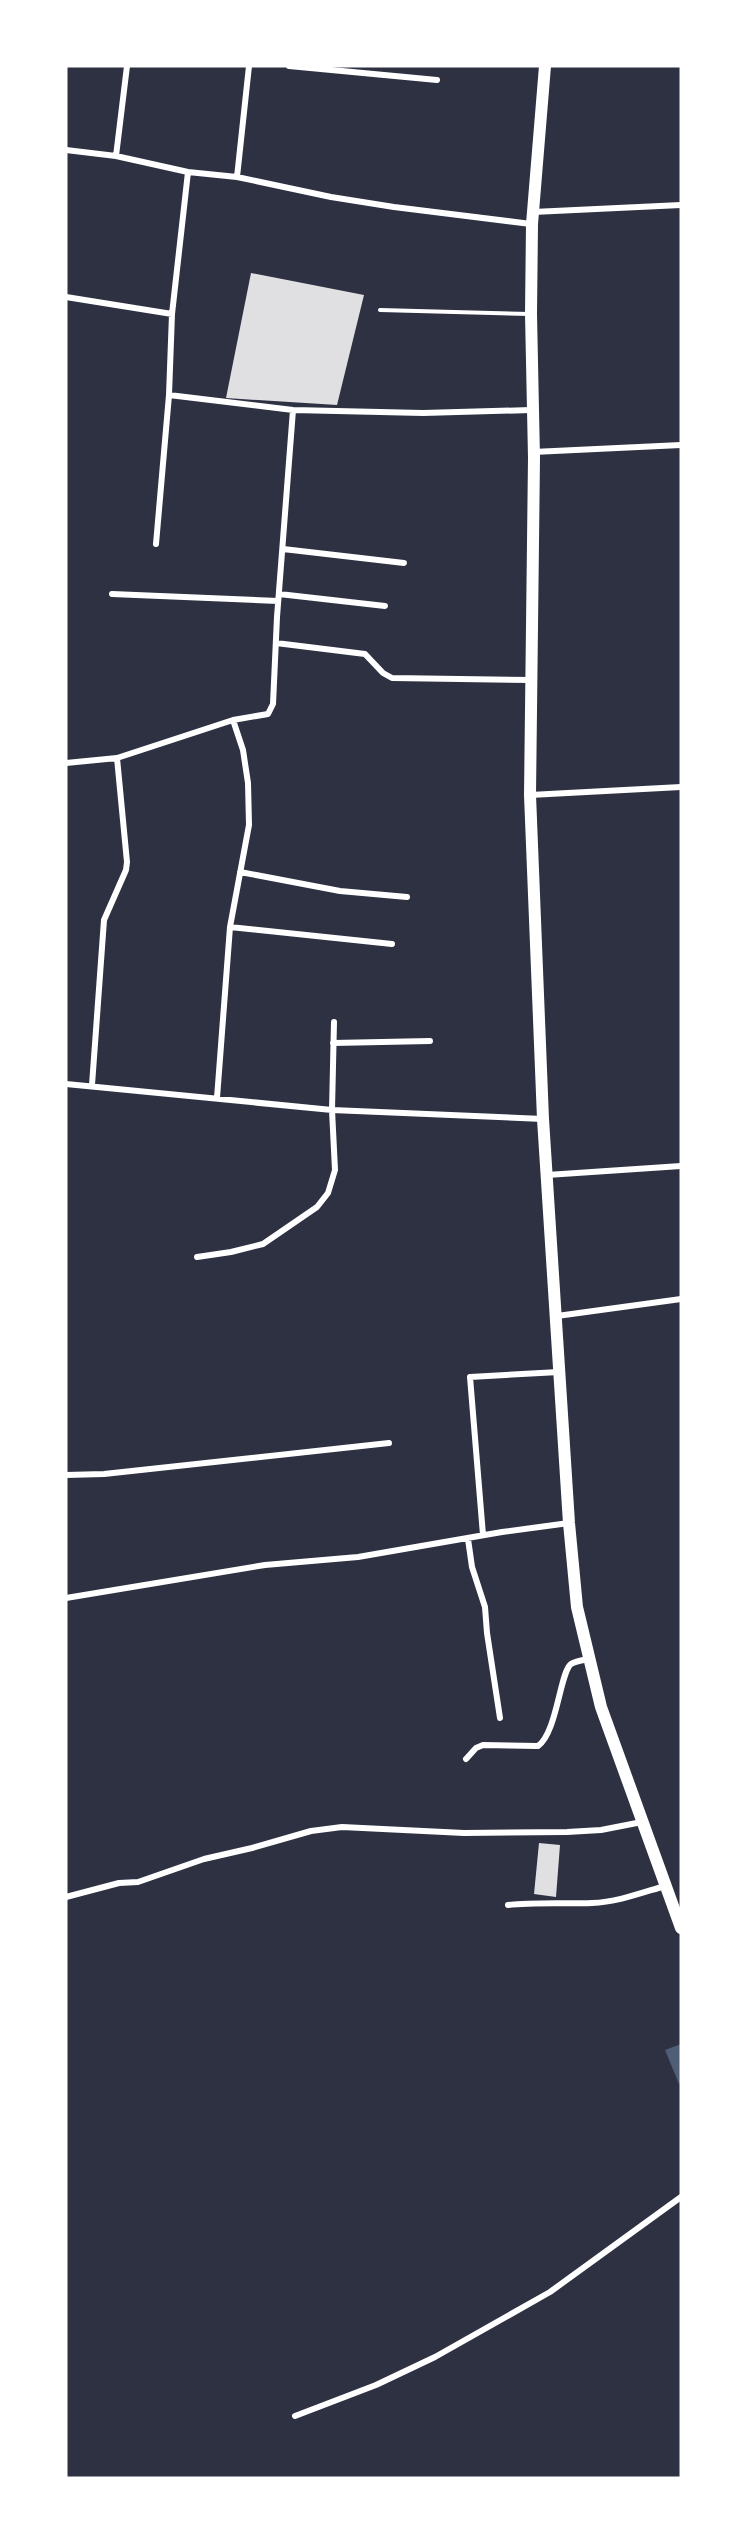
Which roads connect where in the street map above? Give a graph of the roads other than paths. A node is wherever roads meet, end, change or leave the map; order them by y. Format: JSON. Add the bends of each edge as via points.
{"nodes":[{"id":1,"x":127,"y":66,"type":"edge"},
{"id":2,"x":249,"y":66,"type":"edge"},
{"id":3,"x":289,"y":66,"type":"edge"},
{"id":4,"x":545,"y":66,"type":"edge"},
{"id":5,"x":436,"y":80,"type":"dead end"},
{"id":6,"x":66,"y":150,"type":"edge"},
{"id":7,"x":116,"y":156,"type":"junction"},
{"id":8,"x":188,"y":172,"type":"junction"},
{"id":9,"x":237,"y":177,"type":"junction"},
{"id":10,"x":681,"y":205,"type":"edge"},
{"id":11,"x":532,"y":218,"type":"junction"},
{"id":12,"x":66,"y":297,"type":"edge"},
{"id":13,"x":380,"y":310,"type":"dead end"},
{"id":14,"x":172,"y":314,"type":"junction"},
{"id":15,"x":531,"y":314,"type":"junction"},
{"id":16,"x":169,"y":395,"type":"junction"},
{"id":17,"x":293,"y":410,"type":"junction"},
{"id":18,"x":531,"y":410,"type":"junction"},
{"id":19,"x":681,"y":444,"type":"edge"},
{"id":20,"x":533,"y":452,"type":"junction"},
{"id":21,"x":156,"y":543,"type":"dead end"},
{"id":22,"x":283,"y":549,"type":"junction"},
{"id":23,"x":404,"y":563,"type":"dead end"},
{"id":24,"x":112,"y":594,"type":"dead end"},
{"id":25,"x":278,"y":597,"type":"junction"},
{"id":26,"x":385,"y":606,"type":"dead end"},
{"id":27,"x":276,"y":643,"type":"junction"},
{"id":28,"x":532,"y":680,"type":"junction"},
{"id":29,"x":233,"y":720,"type":"junction"},
{"id":30,"x":117,"y":758,"type":"junction"},
{"id":31,"x":66,"y":763,"type":"edge"},
{"id":32,"x":681,"y":787,"type":"edge"},
{"id":33,"x":530,"y":795,"type":"junction"},
{"id":34,"x":240,"y":872,"type":"junction"},
{"id":35,"x":407,"y":897,"type":"dead end"},
{"id":36,"x":230,"y":927,"type":"junction"},
{"id":37,"x":392,"y":944,"type":"dead end"},
{"id":38,"x":334,"y":1022,"type":"dead end"},
{"id":39,"x":430,"y":1041,"type":"dead end"},
{"id":40,"x":333,"y":1043,"type":"junction"},
{"id":41,"x":66,"y":1084,"type":"edge"},
{"id":42,"x":92,"y":1085,"type":"junction"},
{"id":43,"x":217,"y":1098,"type":"junction"},
{"id":44,"x":332,"y":1110,"type":"junction"},
{"id":45,"x":543,"y":1119,"type":"junction"},
{"id":46,"x":681,"y":1166,"type":"edge"},
{"id":47,"x":547,"y":1175,"type":"junction"},
{"id":48,"x":197,"y":1257,"type":"dead end"},
{"id":49,"x":681,"y":1299,"type":"edge"},
{"id":50,"x":557,"y":1316,"type":"junction"},
{"id":51,"x":560,"y":1372,"type":"junction"},
{"id":52,"x":389,"y":1443,"type":"dead end"},
{"id":53,"x":66,"y":1474,"type":"edge"},
{"id":54,"x":569,"y":1523,"type":"junction"},
{"id":55,"x":483,"y":1535,"type":"junction"},
{"id":56,"x":468,"y":1539,"type":"junction"},
{"id":57,"x":66,"y":1598,"type":"edge"},
{"id":58,"x":590,"y":1659,"type":"junction"},
{"id":59,"x":500,"y":1718,"type":"dead end"},
{"id":60,"x":466,"y":1759,"type":"dead end"},
{"id":61,"x":642,"y":1822,"type":"junction"},
{"id":62,"x":665,"y":1886,"type":"junction"},
{"id":63,"x":66,"y":1897,"type":"edge"},
{"id":64,"x":507,"y":1905,"type":"dead end"},
{"id":65,"x":681,"y":1928,"type":"edge"},
{"id":66,"x":681,"y":2197,"type":"edge"},
{"id":67,"x":296,"y":2416,"type":"dead end"}],
"edges":[{"from":1,"to":7,"type":"street"},
{"from":2,"to":9,"type":"street"},
{"from":3,"to":5,"type":"street"},
{"from":4,"to":11,"type":"main road"},
{"from":6,"to":7,"type":"street"},
{"from":7,"to":8,"type":"street"},
{"from":8,"to":9,"type":"street"},
{"from":8,"to":14,"type":"street"},
{"from":9,"to":11,"type":"street","via":[[393,207]]},
{"from":10,"to":11,"type":"street"},
{"from":11,"to":15,"type":"main road"},
{"from":12,"to":14,"type":"street"},
{"from":13,"to":15,"type":"lane"},
{"from":14,"to":16,"type":"street"},
{"from":15,"to":18,"type":"main road"},
{"from":16,"to":17,"type":"street"},
{"from":16,"to":21,"type":"street"},
{"from":17,"to":18,"type":"street"},
{"from":17,"to":22,"type":"street"},
{"from":18,"to":20,"type":"main road"},
{"from":19,"to":20,"type":"street"},
{"from":20,"to":28,"type":"main road"},
{"from":22,"to":23,"type":"street"},
{"from":22,"to":25,"type":"street"},
{"from":24,"to":25,"type":"street"},
{"from":25,"to":26,"type":"street"},
{"from":25,"to":27,"type":"street"},
{"from":27,"to":28,"type":"street","via":[[365,654],[392,678]]},
{"from":27,"to":29,"type":"street","via":[[273,704],[268,714]]},
{"from":28,"to":33,"type":"main road"},
{"from":29,"to":30,"type":"street"},
{"from":29,"to":34,"type":"street","via":[[248,783],[249,825]]},
{"from":30,"to":31,"type":"street"},
{"from":30,"to":42,"type":"street","via":[[127,862],[104,920]]},
{"from":32,"to":33,"type":"street"},
{"from":33,"to":45,"type":"main road"},
{"from":34,"to":35,"type":"street","via":[[340,891]]},
{"from":34,"to":36,"type":"street"},
{"from":36,"to":37,"type":"street"},
{"from":36,"to":43,"type":"street"},
{"from":38,"to":40,"type":"street"},
{"from":39,"to":40,"type":"street"},
{"from":40,"to":44,"type":"street"},
{"from":41,"to":42,"type":"street"},
{"from":42,"to":43,"type":"street"},
{"from":43,"to":44,"type":"street"},
{"from":44,"to":45,"type":"street"},
{"from":44,"to":48,"type":"street","via":[[335,1170],[328,1193],[317,1207],[263,1244]]},
{"from":45,"to":47,"type":"main road"},
{"from":46,"to":47,"type":"street"},
{"from":47,"to":50,"type":"main road"},
{"from":49,"to":50,"type":"street"},
{"from":50,"to":51,"type":"main road"},
{"from":51,"to":54,"type":"main road"},
{"from":51,"to":55,"type":"street","via":[[470,1377]]},
{"from":52,"to":53,"type":"street","via":[[104,1474]]},
{"from":54,"to":55,"type":"street"},
{"from":54,"to":58,"type":"main road","via":[[577,1607]]},
{"from":55,"to":56,"type":"street"},
{"from":56,"to":57,"type":"street","via":[[358,1557],[265,1565]]},
{"from":56,"to":59,"type":"street","via":[[485,1607]]},
{"from":58,"to":60,"type":"street","via":[[566,1670],[543,1742],[538,1746],[483,1745]]},
{"from":58,"to":61,"type":"main road","via":[[601,1707]]},
{"from":61,"to":62,"type":"main road"},
{"from":61,"to":63,"type":"street","via":[[567,1832],[464,1833],[342,1827],[311,1831],[138,1881],[119,1882]]},
{"from":62,"to":64,"type":"street","via":[[593,1903]]},
{"from":62,"to":65,"type":"main road"},
{"from":66,"to":67,"type":"street","via":[[550,2292],[435,2357]]}]}
